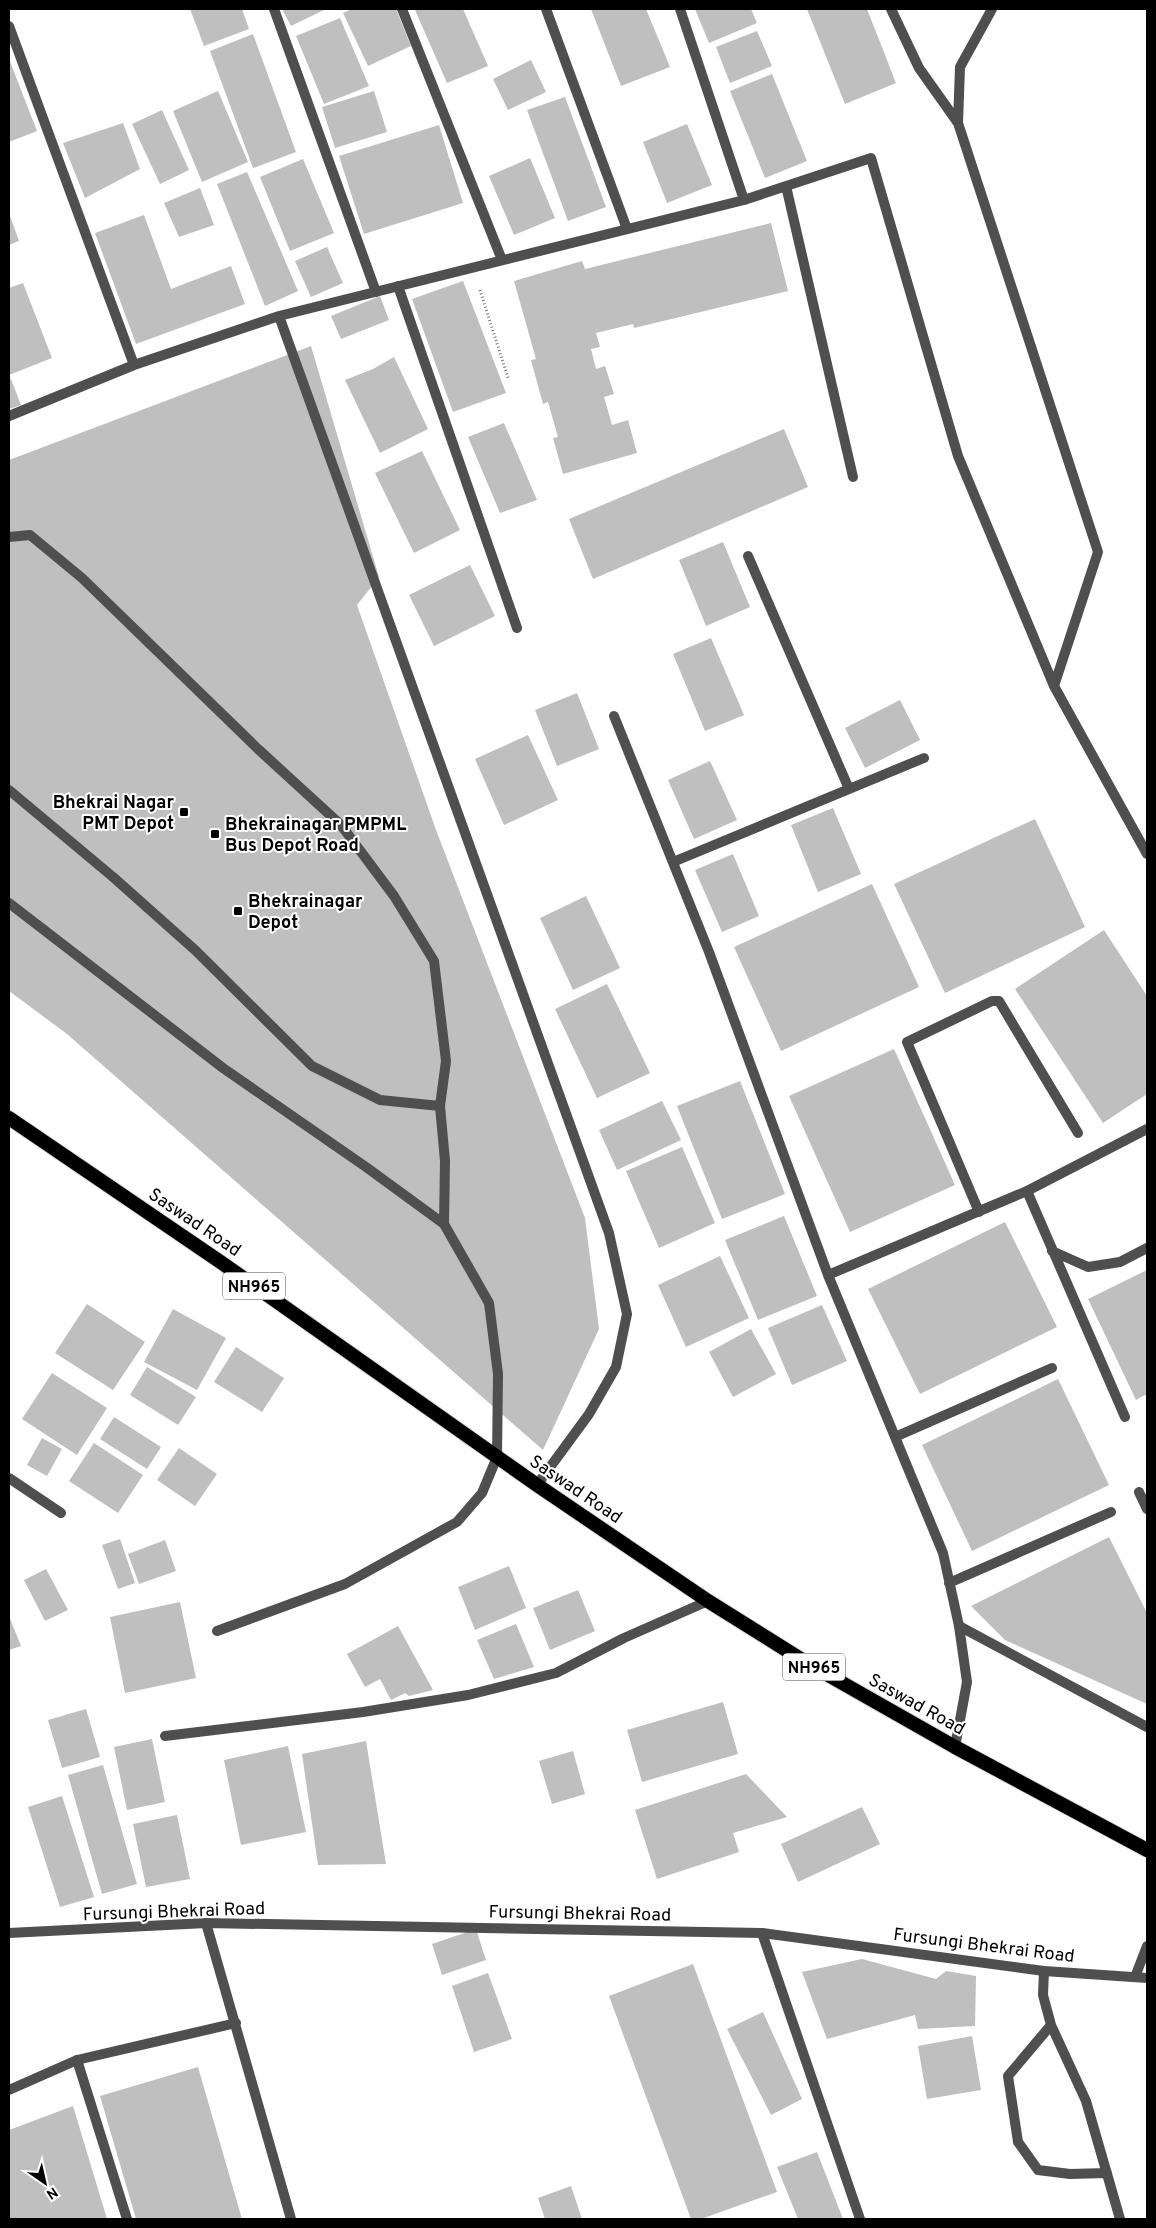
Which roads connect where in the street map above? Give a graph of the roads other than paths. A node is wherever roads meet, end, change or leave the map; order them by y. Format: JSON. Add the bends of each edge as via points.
{"nodes":[{"id":1,"x":274,"y":9,"type":"edge"},
{"id":2,"x":402,"y":9,"type":"edge"},
{"id":3,"x":546,"y":9,"type":"edge"},
{"id":4,"x":680,"y":9,"type":"edge"},
{"id":5,"x":891,"y":9,"type":"edge"},
{"id":6,"x":992,"y":9,"type":"edge"},
{"id":7,"x":9,"y":26,"type":"edge"},
{"id":8,"x":958,"y":123,"type":"junction"},
{"id":9,"x":786,"y":186,"type":"junction"},
{"id":10,"x":744,"y":200,"type":"junction"},
{"id":11,"x":627,"y":229,"type":"junction"},
{"id":12,"x":502,"y":260,"type":"junction"},
{"id":13,"x":398,"y":286,"type":"junction"},
{"id":14,"x":376,"y":292,"type":"junction"},
{"id":15,"x":280,"y":316,"type":"junction"},
{"id":16,"x":134,"y":365,"type":"junction"},
{"id":17,"x":9,"y":416,"type":"edge"},
{"id":18,"x":853,"y":476,"type":"dead end"},
{"id":19,"x":9,"y":537,"type":"edge"},
{"id":20,"x":748,"y":556,"type":"dead end"},
{"id":21,"x":517,"y":628,"type":"dead end"},
{"id":22,"x":1054,"y":686,"type":"junction"},
{"id":23,"x":614,"y":716,"type":"dead end"},
{"id":24,"x":924,"y":758,"type":"dead end"},
{"id":25,"x":849,"y":789,"type":"junction"},
{"id":26,"x":9,"y":790,"type":"edge"},
{"id":27,"x":1147,"y":854,"type":"edge"},
{"id":28,"x":673,"y":862,"type":"junction"},
{"id":29,"x":9,"y":902,"type":"edge"},
{"id":30,"x":440,"y":1106,"type":"junction"},
{"id":31,"x":9,"y":1118,"type":"edge"},
{"id":32,"x":1147,"y":1129,"type":"edge"},
{"id":33,"x":1078,"y":1133,"type":"dead end"},
{"id":34,"x":1027,"y":1191,"type":"junction"},
{"id":35,"x":979,"y":1212,"type":"junction"},
{"id":36,"x":444,"y":1224,"type":"junction"},
{"id":37,"x":1147,"y":1248,"type":"edge"},
{"id":38,"x":1052,"y":1251,"type":"junction"},
{"id":39,"x":828,"y":1275,"type":"junction"},
{"id":40,"x":1052,"y":1368,"type":"dead end"},
{"id":41,"x":1125,"y":1417,"type":"dead end"},
{"id":42,"x":895,"y":1438,"type":"junction"},
{"id":43,"x":497,"y":1457,"type":"junction"},
{"id":44,"x":9,"y":1478,"type":"edge"},
{"id":45,"x":537,"y":1485,"type":"junction"},
{"id":46,"x":1139,"y":1492,"type":"dead end"},
{"id":47,"x":1147,"y":1510,"type":"edge"},
{"id":48,"x":1111,"y":1512,"type":"dead end"},
{"id":49,"x":61,"y":1513,"type":"dead end"},
{"id":50,"x":949,"y":1583,"type":"junction"},
{"id":51,"x":708,"y":1601,"type":"junction"},
{"id":52,"x":959,"y":1626,"type":"junction"},
{"id":53,"x":217,"y":1631,"type":"dead end"},
{"id":54,"x":1147,"y":1727,"type":"edge"},
{"id":55,"x":165,"y":1736,"type":"dead end"},
{"id":56,"x":955,"y":1747,"type":"junction"},
{"id":57,"x":1147,"y":1850,"type":"edge"},
{"id":58,"x":206,"y":1923,"type":"junction"},
{"id":59,"x":9,"y":1933,"type":"edge"},
{"id":60,"x":762,"y":1933,"type":"junction"},
{"id":61,"x":1147,"y":1946,"type":"edge"},
{"id":62,"x":1044,"y":1971,"type":"junction"},
{"id":63,"x":1135,"y":1977,"type":"junction"},
{"id":64,"x":1147,"y":1978,"type":"edge"},
{"id":65,"x":236,"y":2023,"type":"junction"},
{"id":66,"x":1051,"y":2025,"type":"junction"},
{"id":67,"x":77,"y":2060,"type":"junction"},
{"id":68,"x":9,"y":2090,"type":"edge"},
{"id":69,"x":1107,"y":2174,"type":"junction"},
{"id":70,"x":127,"y":2219,"type":"edge"},
{"id":71,"x":292,"y":2219,"type":"edge"},
{"id":72,"x":860,"y":2219,"type":"edge"},
{"id":73,"x":1120,"y":2219,"type":"edge"}],
"edges":[{"from":1,"to":14,"type":"street"},
{"from":2,"to":12,"type":"street"},
{"from":3,"to":11,"type":"street"},
{"from":4,"to":10,"type":"street"},
{"from":5,"to":8,"type":"street","via":[[919,68]]},
{"from":6,"to":8,"type":"street","via":[[960,68]]},
{"from":7,"to":16,"type":"street"},
{"from":8,"to":22,"type":"street","via":[[1098,552]]},
{"from":9,"to":10,"type":"street"},
{"from":9,"to":18,"type":"street"},
{"from":9,"to":22,"type":"street","via":[[870,158],[958,456]]},
{"from":10,"to":11,"type":"street"},
{"from":11,"to":12,"type":"street"},
{"from":12,"to":13,"type":"street"},
{"from":13,"to":14,"type":"street"},
{"from":13,"to":21,"type":"street"},
{"from":14,"to":15,"type":"street"},
{"from":15,"to":16,"type":"street"},
{"from":15,"to":45,"type":"street","via":[[609,1233],[627,1314],[616,1367],[589,1414]]},
{"from":16,"to":17,"type":"street"},
{"from":19,"to":30,"type":"street","via":[[30,535],[82,578],[258,750],[341,825],[394,896],[434,961],[446,1061]]},
{"from":20,"to":25,"type":"street"},
{"from":22,"to":27,"type":"street"},
{"from":23,"to":28,"type":"street"},
{"from":24,"to":25,"type":"street"},
{"from":25,"to":28,"type":"street"},
{"from":26,"to":30,"type":"street","via":[[194,950],[312,1066],[380,1100]]},
{"from":28,"to":39,"type":"street"},
{"from":29,"to":36,"type":"street","via":[[222,1068]]},
{"from":30,"to":36,"type":"street"},
{"from":31,"to":43,"type":"highway","name":"Saswad Road","number":"NH965","via":[[222,1262]]},
{"from":32,"to":34,"type":"street"},
{"from":33,"to":35,"type":"street","via":[[999,1002],[992,1001],[907,1042]]},
{"from":34,"to":35,"type":"street"},
{"from":34,"to":38,"type":"street"},
{"from":35,"to":39,"type":"street"},
{"from":36,"to":43,"type":"street","via":[[490,1304],[498,1374]]},
{"from":37,"to":38,"type":"street","via":[[1120,1262],[1088,1267]]},
{"from":38,"to":41,"type":"street"},
{"from":39,"to":42,"type":"street"},
{"from":40,"to":42,"type":"street"},
{"from":42,"to":50,"type":"street","via":[[942,1554]]},
{"from":43,"to":45,"type":"highway","name":"Saswad Road","number":"NH965"},
{"from":43,"to":53,"type":"street","via":[[482,1493],[457,1522],[345,1584]]},
{"from":44,"to":49,"type":"street"},
{"from":45,"to":51,"type":"highway","name":"Saswad Road","number":"NH965"},
{"from":46,"to":47,"type":"street"},
{"from":48,"to":50,"type":"street"},
{"from":50,"to":52,"type":"street"},
{"from":51,"to":55,"type":"street","via":[[624,1638],[556,1673],[468,1695],[363,1712]]},
{"from":51,"to":56,"type":"highway","name":"Saswad Road","number":"NH965","via":[[807,1663]]},
{"from":52,"to":54,"type":"street"},
{"from":52,"to":56,"type":"street","via":[[967,1682]]},
{"from":56,"to":57,"type":"highway","name":"Saswad Road","number":"NH965"},
{"from":58,"to":59,"type":"street","name":"Fursungi Bhekrai Road"},
{"from":58,"to":60,"type":"street","name":"Fursungi Bhekrai Road"},
{"from":58,"to":65,"type":"street"},
{"from":60,"to":62,"type":"street","name":"Fursungi Bhekrai Road"},
{"from":60,"to":72,"type":"street"},
{"from":61,"to":63,"type":"street"},
{"from":62,"to":63,"type":"street","name":"Fursungi Bhekrai Road"},
{"from":62,"to":66,"type":"street","via":[[1043,1995]]},
{"from":63,"to":64,"type":"street","name":"Fursungi Bhekrai Road"},
{"from":65,"to":67,"type":"street"},
{"from":65,"to":71,"type":"street"},
{"from":66,"to":69,"type":"street","via":[[1086,2101]]},
{"from":66,"to":69,"type":"street","via":[[1008,2076],[1018,2142],[1038,2170]]},
{"from":67,"to":68,"type":"street"},
{"from":67,"to":70,"type":"street"},
{"from":69,"to":73,"type":"street"}]}
